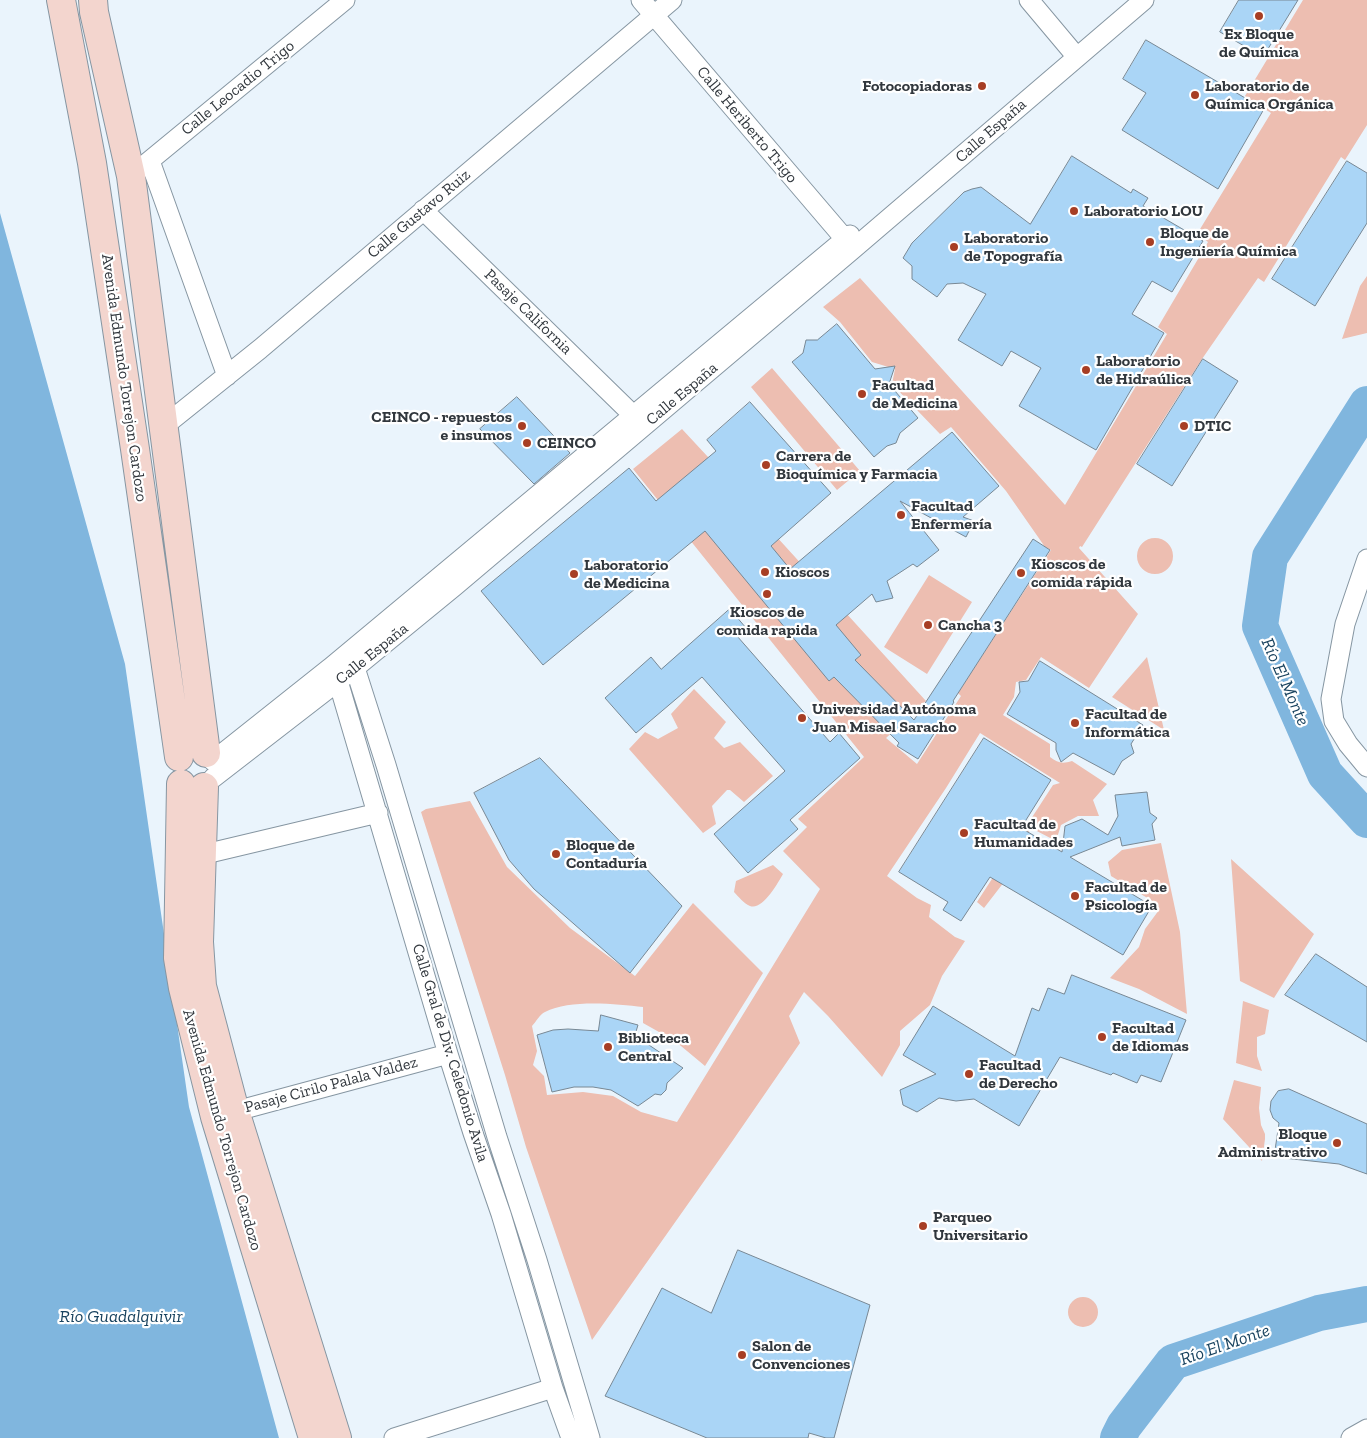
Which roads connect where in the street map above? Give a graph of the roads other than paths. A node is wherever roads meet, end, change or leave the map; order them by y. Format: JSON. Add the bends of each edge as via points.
{"nodes":[{"id":1,"x":62,"y":0,"type":"edge"},
{"id":2,"x":93,"y":0,"type":"edge"},
{"id":3,"x":345,"y":0,"type":"edge"},
{"id":4,"x":641,"y":0,"type":"edge"},
{"id":5,"x":672,"y":0,"type":"edge"},
{"id":6,"x":1030,"y":0,"type":"edge"},
{"id":7,"x":1128,"y":0,"type":"edge"},
{"id":8,"x":1144,"y":0,"type":"edge"},
{"id":9,"x":654,"y":15,"type":"junction"},
{"id":10,"x":1071,"y":50,"type":"junction"},
{"id":11,"x":141,"y":169,"type":"junction"},
{"id":12,"x":423,"y":210,"type":"junction"},
{"id":13,"x":848,"y":245,"type":"junction"},
{"id":14,"x":227,"y":376,"type":"junction"},
{"id":15,"x":633,"y":415,"type":"junction"},
{"id":16,"x":164,"y":426,"type":"junction"},
{"id":17,"x":1367,"y":559,"type":"edge"},
{"id":18,"x":351,"y":660,"type":"junction"},
{"id":19,"x":334,"y":674,"type":"junction"},
{"id":20,"x":1367,"y":767,"type":"edge"},
{"id":21,"x":203,"y":772,"type":"junction"},
{"id":22,"x":378,"y":813,"type":"junction"},
{"id":23,"x":201,"y":855,"type":"junction"},
{"id":24,"x":448,"y":1054,"type":"junction"},
{"id":25,"x":225,"y":1114,"type":"junction"},
{"id":26,"x":553,"y":1388,"type":"junction"},
{"id":27,"x":1367,"y":1428,"type":"edge"},
{"id":28,"x":313,"y":1438,"type":"edge"},
{"id":29,"x":337,"y":1438,"type":"edge"},
{"id":30,"x":394,"y":1438,"type":"edge"},
{"id":31,"x":571,"y":1438,"type":"edge"},
{"id":32,"x":590,"y":1438,"type":"edge"},
{"id":33,"x":1351,"y":1438,"type":"edge"}],
"edges":[{"from":1,"to":21,"type":"street","name":"Avenida Edmundo Torrejon Cardozo","via":[[92,163],[179,757],[188,750],[194,750]]},
{"from":2,"to":11,"type":"street","name":"Avenida Edmundo Torrejon Cardozo"},
{"from":3,"to":11,"type":"street","name":"Calle Leocadio Trigo"},
{"from":4,"to":9,"type":"street","name":"Calle Heriberto Trigo"},
{"from":5,"to":9,"type":"street","name":"Calle Gustavo Ruiz"},
{"from":6,"to":10,"type":"street"},
{"from":7,"to":10,"type":"street","name":"Calle España"},
{"from":8,"to":13,"type":"street","name":"Calle España"},
{"from":9,"to":12,"type":"street","name":"Calle Gustavo Ruiz"},
{"from":9,"to":13,"type":"street","name":"Calle Heriberto Trigo"},
{"from":10,"to":13,"type":"street","name":"Calle España"},
{"from":11,"to":14,"type":"street"},
{"from":11,"to":16,"type":"street","name":"Avenida Edmundo Torrejon Cardozo"},
{"from":12,"to":14,"type":"street","name":"Calle Gustavo Ruiz"},
{"from":12,"to":15,"type":"street","name":"Pasaje California"},
{"from":13,"to":15,"type":"street","name":"Calle España"},
{"from":13,"to":18,"type":"street","name":"Calle España","via":[[456,586]]},
{"from":14,"to":16,"type":"street","name":"Calle Gustavo Ruiz"},
{"from":15,"to":18,"type":"street","name":"Calle España"},
{"from":16,"to":21,"type":"street","name":"Avenida Edmundo Torrejon Cardozo"},
{"from":17,"to":20,"type":"street","via":[[1345,624],[1330,700],[1334,721]]},
{"from":18,"to":19,"type":"street","name":"Calle España"},
{"from":18,"to":32,"type":"street","via":[[386,765]]},
{"from":19,"to":21,"type":"street","name":"Calle España"},
{"from":19,"to":22,"type":"street","name":"Calle Gral de Div. Celedonio Avila"},
{"from":21,"to":23,"type":"street","name":"Avenida Edmundo Torrejon Cardozo"},
{"from":21,"to":25,"type":"street","name":"Avenida Edmundo Torrejon Cardozo","via":[[178,958],[182,988]]},
{"from":22,"to":23,"type":"street"},
{"from":22,"to":24,"type":"street","name":"Calle Gral de Div. Celedonio Avila"},
{"from":23,"to":25,"type":"street","name":"Avenida Edmundo Torrejon Cardozo","via":[[199,942],[202,986]]},
{"from":24,"to":25,"type":"street","name":"Pasaje Cirilo Palala Valdez"},
{"from":24,"to":26,"type":"street","name":"Calle Gral de Div. Celedonio Avila","via":[[501,1214]]},
{"from":25,"to":28,"type":"street","name":"Avenida Edmundo Torrejon Cardozo"},
{"from":25,"to":29,"type":"street","name":"Avenida Edmundo Torrejon Cardozo"},
{"from":26,"to":30,"type":"street"},
{"from":26,"to":31,"type":"street","name":"Calle Gral de Div. Celedonio Avila"},
{"from":27,"to":33,"type":"street"}]}
